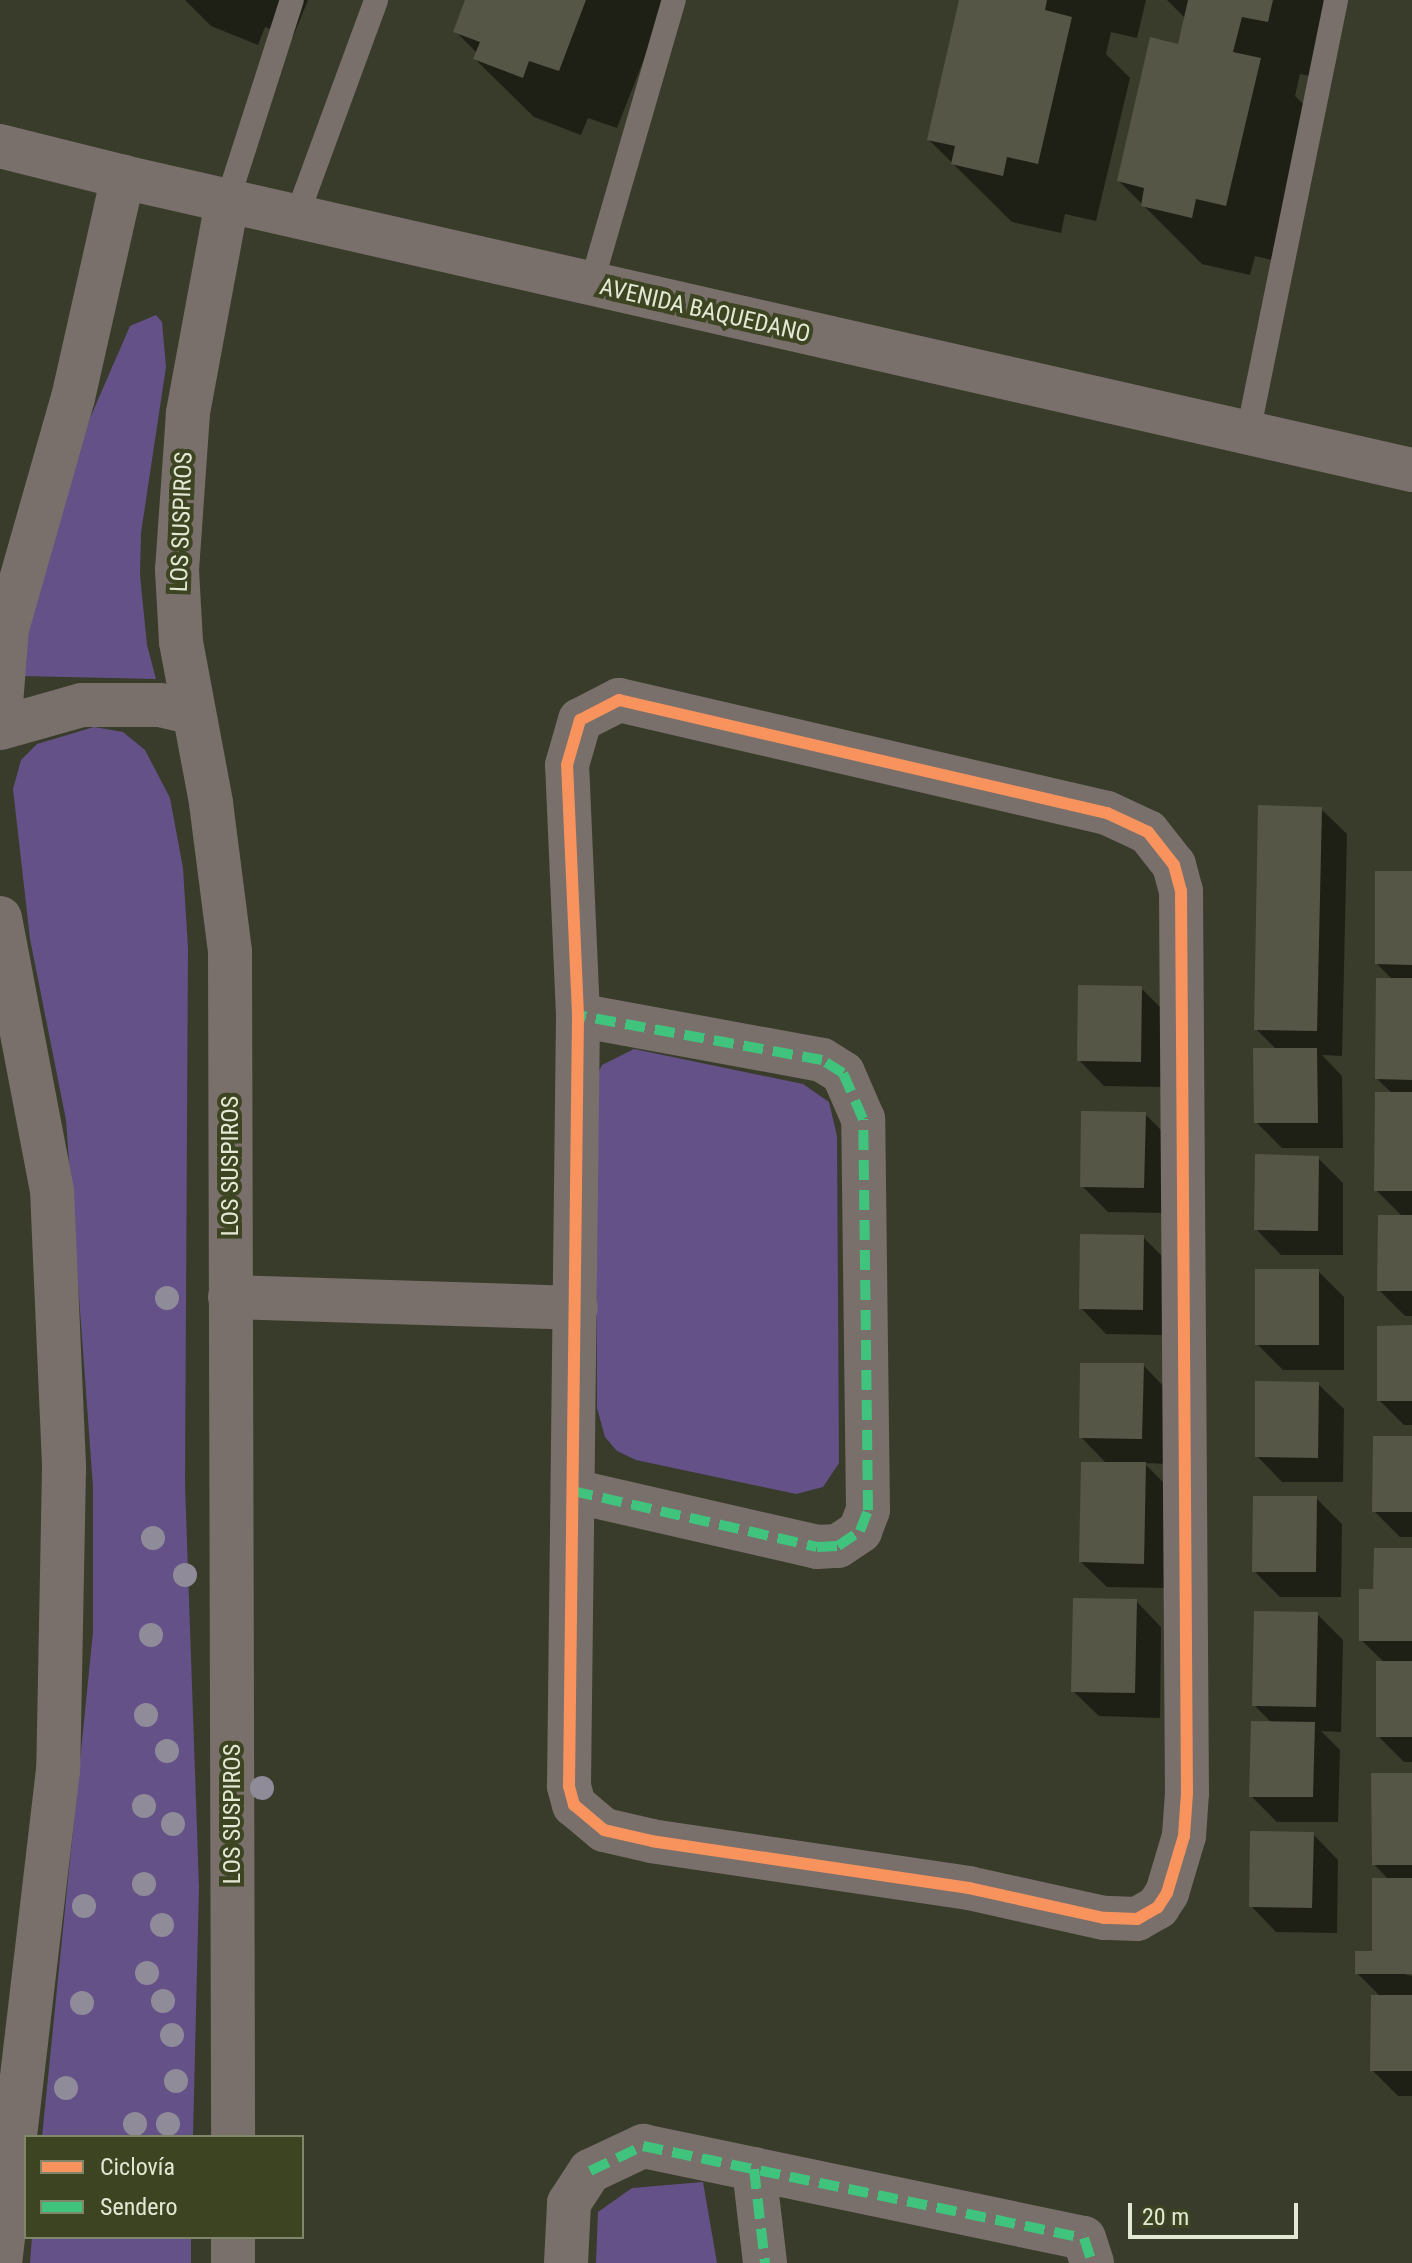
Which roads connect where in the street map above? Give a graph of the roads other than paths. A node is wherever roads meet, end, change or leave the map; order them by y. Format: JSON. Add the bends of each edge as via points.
{"nodes":[{"id":1,"x":292,"y":0,"type":"edge"},
{"id":2,"x":376,"y":0,"type":"edge"},
{"id":3,"x":674,"y":0,"type":"edge"},
{"id":4,"x":1336,"y":0,"type":"edge"},
{"id":5,"x":0,"y":146,"type":"edge"},
{"id":6,"x":123,"y":177,"type":"junction"},
{"id":7,"x":227,"y":202,"type":"junction"},
{"id":8,"x":296,"y":218,"type":"junction"},
{"id":9,"x":591,"y":285,"type":"junction"},
{"id":10,"x":1248,"y":433,"type":"junction"},
{"id":11,"x":1412,"y":470,"type":"edge"},
{"id":12,"x":191,"y":712,"type":"junction"},
{"id":13,"x":0,"y":717,"type":"edge"},
{"id":14,"x":0,"y":728,"type":"edge"},
{"id":15,"x":0,"y":918,"type":"edge"},
{"id":16,"x":578,"y":1015,"type":"junction"},
{"id":17,"x":230,"y":1297,"type":"junction"},
{"id":18,"x":576,"y":1308,"type":"junction"},
{"id":19,"x":573,"y":1491,"type":"junction"},
{"id":20,"x":233,"y":2135,"type":"edge"},
{"id":21,"x":754,"y":2169,"type":"junction"},
{"id":22,"x":233,"y":2239,"type":"edge"},
{"id":23,"x":0,"y":2263,"type":"edge"},
{"id":24,"x":233,"y":2263,"type":"edge"},
{"id":25,"x":566,"y":2263,"type":"edge"},
{"id":26,"x":765,"y":2263,"type":"edge"},
{"id":27,"x":1092,"y":2263,"type":"edge"}],
"edges":[{"from":1,"to":7,"type":"lane"},
{"from":2,"to":8,"type":"lane"},
{"from":3,"to":9,"type":"lane"},
{"from":4,"to":10,"type":"lane"},
{"from":5,"to":6,"type":"street","name":"AVENIDA BAQUEDANO"},
{"from":6,"to":7,"type":"street","name":"AVENIDA BAQUEDANO"},
{"from":6,"to":13,"type":"street","via":[[73,398],[7,629]]},
{"from":7,"to":8,"type":"street","name":"AVENIDA BAQUEDANO"},
{"from":7,"to":12,"type":"street","name":"LOS SUSPIROS","via":[[188,413],[179,496],[178,599]]},
{"from":8,"to":9,"type":"street","name":"AVENIDA BAQUEDANO"},
{"from":9,"to":10,"type":"street","name":"AVENIDA BAQUEDANO"},
{"from":10,"to":11,"type":"street","name":"AVENIDA BAQUEDANO"},
{"from":12,"to":14,"type":"street","via":[[160,705],[82,705]]},
{"from":12,"to":17,"type":"street","name":"LOS SUSPIROS","via":[[211,803],[230,952]]},
{"from":15,"to":23,"type":"street","via":[[52,1190],[64,1469],[58,1770]]},
{"from":16,"to":18,"type":"street"},
{"from":16,"to":19,"type":"street","via":[[822,1060],[843,1073],[863,1119],[868,1510],[860,1531],[838,1546],[817,1547]]},
{"from":16,"to":19,"type":"street","via":[[567,810],[569,742],[580,720],[619,700],[1107,813],[1148,832],[1174,865],[1181,891],[1187,1793],[1184,1836],[1163,1900],[1137,1919],[1104,1918],[969,1888],[652,1841],[604,1830],[585,1819],[569,1786]]},
{"from":17,"to":18,"type":"street"},
{"from":17,"to":20,"type":"street","name":"LOS SUSPIROS"},
{"from":18,"to":19,"type":"street"},
{"from":21,"to":25,"type":"street","via":[[643,2146],[590,2171],[569,2203]]},
{"from":21,"to":26,"type":"street"},
{"from":21,"to":27,"type":"street","via":[[1084,2238]]},
{"from":22,"to":24,"type":"street"}]}
